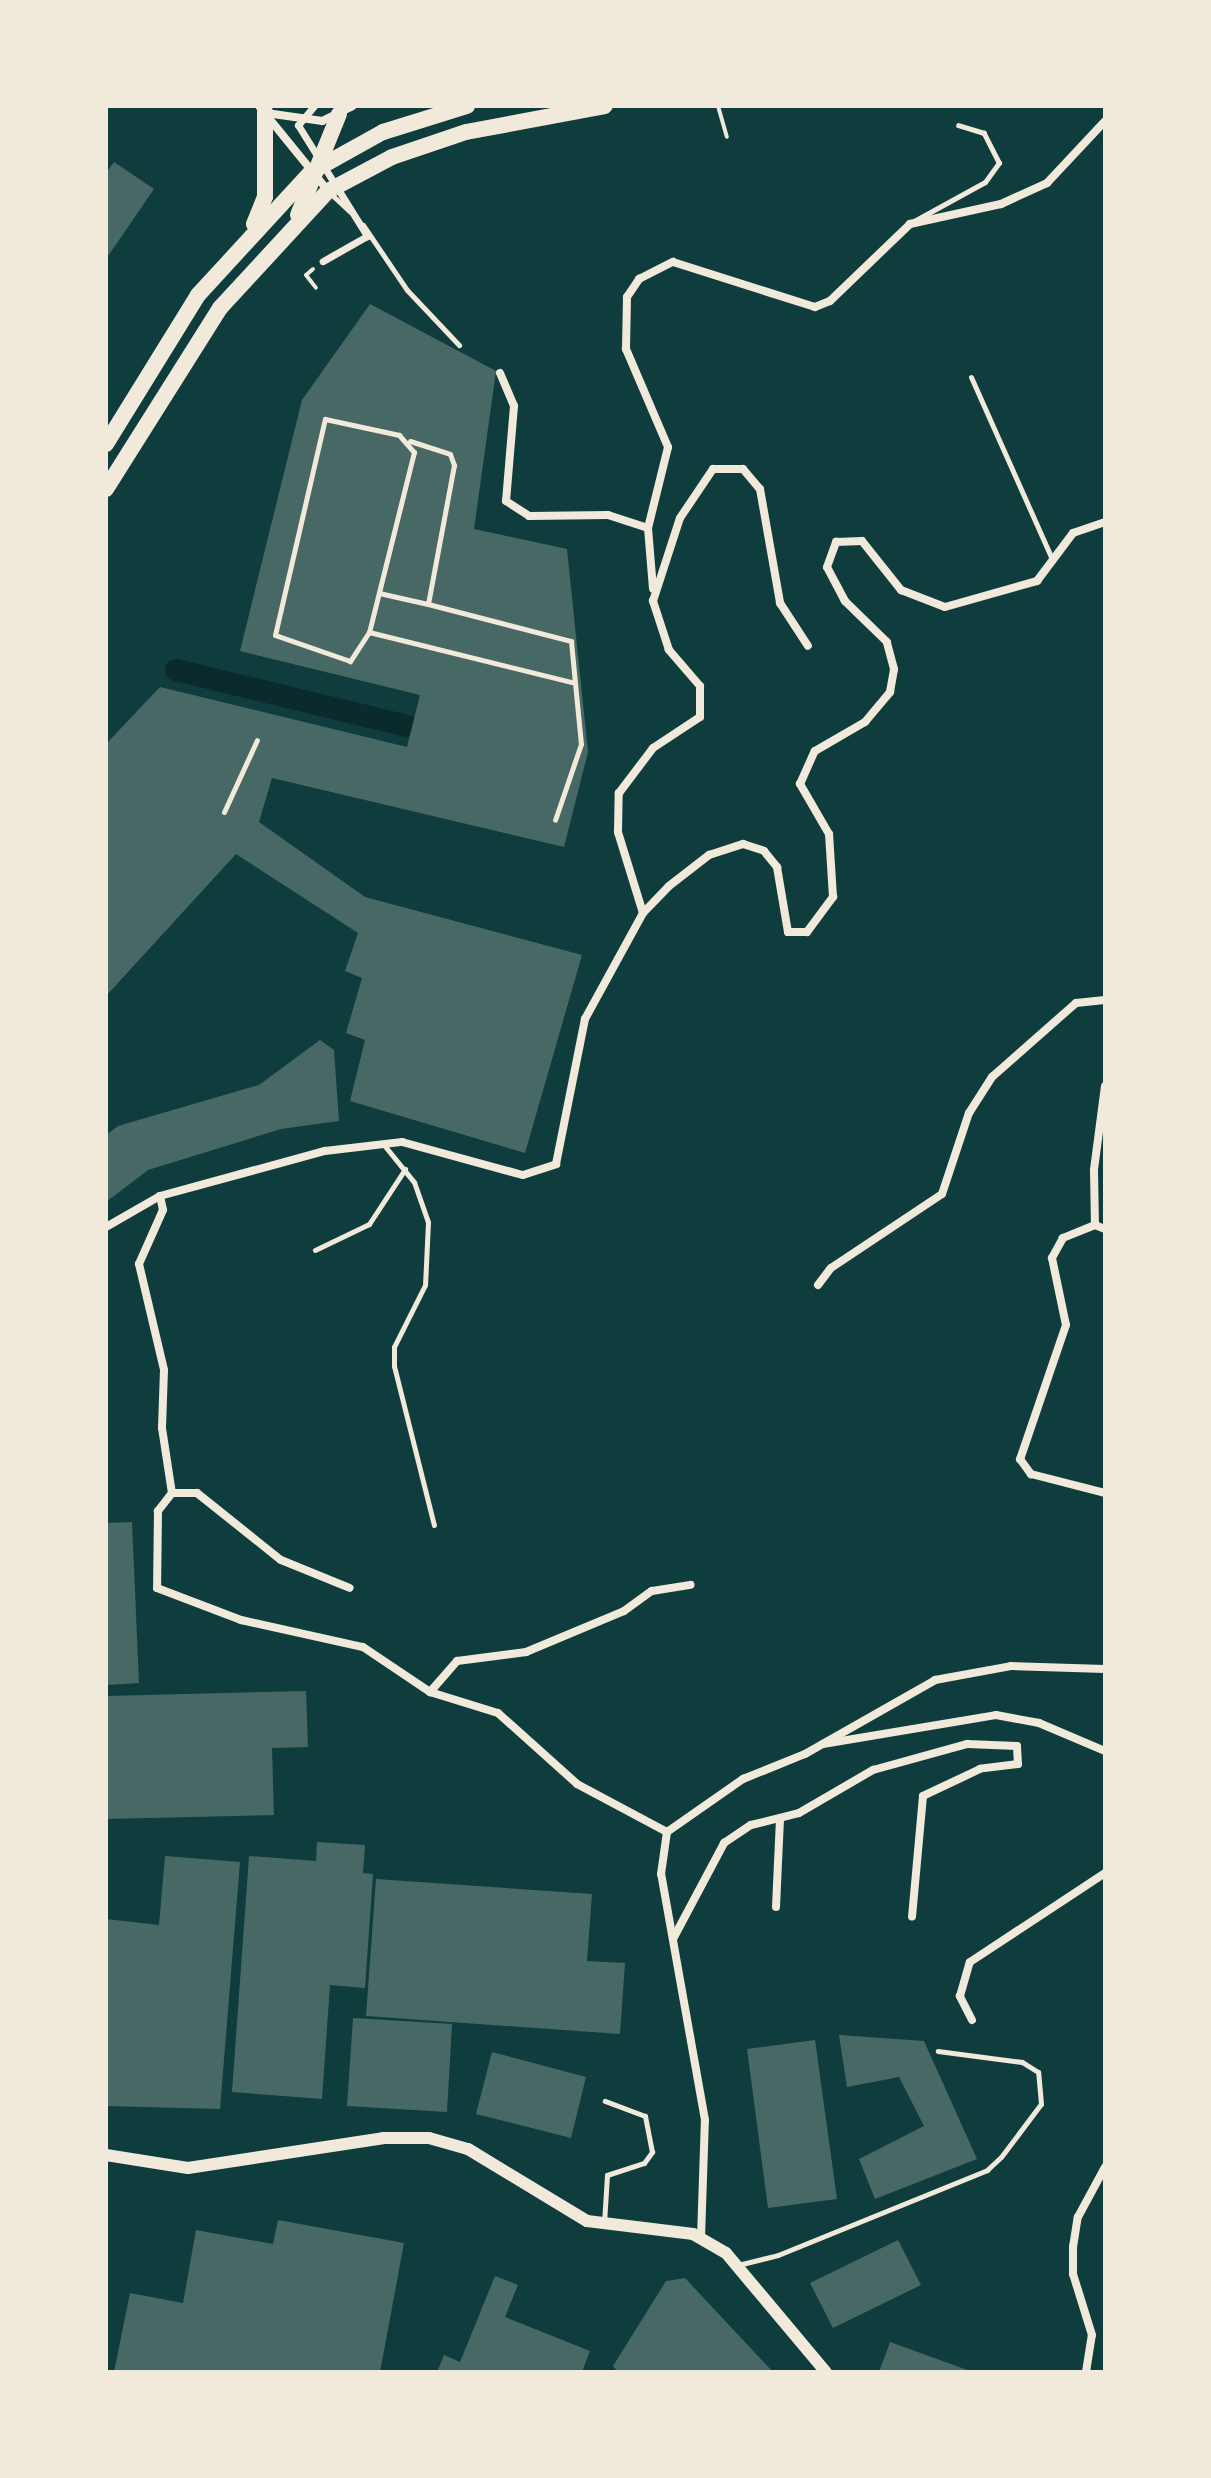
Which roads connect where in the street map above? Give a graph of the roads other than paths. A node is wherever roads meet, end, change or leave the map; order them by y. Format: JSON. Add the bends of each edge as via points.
{"nodes":[{"id":1,"x":314,"y":106,"type":"edge"},
{"id":2,"x":467,"y":106,"type":"edge"},
{"id":3,"x":605,"y":106,"type":"edge"},
{"id":4,"x":262,"y":109,"type":"edge"},
{"id":5,"x":346,"y":110,"type":"edge"},
{"id":6,"x":1105,"y":121,"type":"edge"},
{"id":7,"x":958,"y":125,"type":"dead end"},
{"id":8,"x":311,"y":172,"type":"junction"},
{"id":9,"x":328,"y":191,"type":"junction"},
{"id":10,"x":910,"y":224,"type":"junction"},
{"id":11,"x":250,"y":234,"type":"junction"},
{"id":12,"x":280,"y":238,"type":"junction"},
{"id":13,"x":323,"y":261,"type":"road end"},
{"id":14,"x":459,"y":345,"type":"dead end"},
{"id":15,"x":500,"y":373,"type":"dead end"},
{"id":16,"x":971,"y":377,"type":"dead end"},
{"id":17,"x":409,"y":441,"type":"junction"},
{"id":18,"x":106,"y":444,"type":"edge"},
{"id":19,"x":106,"y":489,"type":"edge"},
{"id":20,"x":1105,"y":522,"type":"edge"},
{"id":21,"x":648,"y":528,"type":"junction"},
{"id":22,"x":1053,"y":562,"type":"junction"},
{"id":23,"x":654,"y":590,"type":"junction"},
{"id":24,"x":379,"y":593,"type":"junction"},
{"id":25,"x":428,"y":604,"type":"junction"},
{"id":26,"x":369,"y":632,"type":"junction"},
{"id":27,"x":808,"y":646,"type":"dead end"},
{"id":28,"x":575,"y":683,"type":"junction"},
{"id":29,"x":257,"y":740,"type":"dead end"},
{"id":30,"x":224,"y":812,"type":"dead end"},
{"id":31,"x":555,"y":820,"type":"dead end"},
{"id":32,"x":643,"y":913,"type":"junction"},
{"id":33,"x":1105,"y":1000,"type":"edge"},
{"id":34,"x":1105,"y":1086,"type":"edge"},
{"id":35,"x":383,"y":1145,"type":"junction"},
{"id":36,"x":405,"y":1169,"type":"junction"},
{"id":37,"x":160,"y":1196,"type":"junction"},
{"id":38,"x":1095,"y":1225,"type":"junction"},
{"id":39,"x":106,"y":1227,"type":"edge"},
{"id":40,"x":1105,"y":1229,"type":"edge"},
{"id":41,"x":315,"y":1250,"type":"dead end"},
{"id":42,"x":818,"y":1285,"type":"dead end"},
{"id":43,"x":172,"y":1493,"type":"junction"},
{"id":44,"x":1105,"y":1493,"type":"edge"},
{"id":45,"x":434,"y":1525,"type":"dead end"},
{"id":46,"x":691,"y":1585,"type":"dead end"},
{"id":47,"x":350,"y":1588,"type":"dead end"},
{"id":48,"x":1105,"y":1669,"type":"edge"},
{"id":49,"x":430,"y":1692,"type":"junction"},
{"id":50,"x":818,"y":1745,"type":"junction"},
{"id":51,"x":1105,"y":1751,"type":"edge"},
{"id":52,"x":780,"y":1819,"type":"junction"},
{"id":53,"x":667,"y":1832,"type":"junction"},
{"id":54,"x":1105,"y":1873,"type":"edge"},
{"id":55,"x":776,"y":1907,"type":"dead end"},
{"id":56,"x":912,"y":1916,"type":"dead end"},
{"id":57,"x":673,"y":1940,"type":"junction"},
{"id":58,"x":972,"y":2020,"type":"dead end"},
{"id":59,"x":938,"y":2051,"type":"dead end"},
{"id":60,"x":605,"y":2101,"type":"dead end"},
{"id":61,"x":106,"y":2155,"type":"edge"},
{"id":62,"x":1105,"y":2167,"type":"edge"},
{"id":63,"x":604,"y":2224,"type":"junction"},
{"id":64,"x":701,"y":2238,"type":"junction"},
{"id":65,"x":737,"y":2265,"type":"junction"},
{"id":66,"x":826,"y":2372,"type":"edge"},
{"id":67,"x":1086,"y":2372,"type":"edge"}],
"edges":[{"from":1,"to":13,"type":"street","via":[[298,125],[367,236]]},
{"from":2,"to":8,"type":"main road","via":[[383,132]]},
{"from":3,"to":9,"type":"main road","via":[[466,132],[392,157]]},
{"from":4,"to":5,"type":"street","via":[[306,122]]},
{"from":4,"to":8,"type":"street"},
{"from":4,"to":11,"type":"main road","via":[[265,197]]},
{"from":5,"to":8,"type":"main road"},
{"from":6,"to":10,"type":"street","via":[[1047,183],[1001,204]]},
{"from":7,"to":10,"type":"lane","via":[[984,133],[999,163],[985,182]]},
{"from":8,"to":9,"type":"street"},
{"from":8,"to":11,"type":"main road"},
{"from":8,"to":12,"type":"main road","via":[[307,196]]},
{"from":9,"to":12,"type":"main road"},
{"from":9,"to":14,"type":"lane"},
{"from":10,"to":21,"type":"street","via":[[830,301],[815,307],[673,262],[639,279],[627,297],[626,349],[668,447]]},
{"from":11,"to":18,"type":"main road","via":[[198,295]]},
{"from":12,"to":19,"type":"main road","via":[[220,308]]},
{"from":15,"to":21,"type":"street","via":[[514,406],[505,474],[513,510],[628,517]]},
{"from":16,"to":22,"type":"lane"},
{"from":17,"to":24,"type":"lane","via":[[414,452]]},
{"from":17,"to":25,"type":"lane","via":[[450,454],[454,465]]},
{"from":17,"to":26,"type":"lane","via":[[325,419],[318,427],[275,635],[350,661]]},
{"from":20,"to":22,"type":"street","via":[[1073,533]]},
{"from":21,"to":23,"type":"street"},
{"from":22,"to":32,"type":"street","via":[[1013,593],[945,607],[901,590],[862,541],[836,542],[827,567],[845,601],[887,642],[894,669],[890,692],[865,722],[815,751],[800,784],[829,834],[833,897],[807,932],[788,932],[777,867],[764,851],[743,844],[709,855]]},
{"from":23,"to":27,"type":"street","via":[[700,480],[713,469],[743,469],[760,489],[788,625]]},
{"from":23,"to":32,"type":"street","via":[[655,622],[700,686],[700,717],[653,748],[619,793],[618,832]]},
{"from":24,"to":25,"type":"lane"},
{"from":24,"to":26,"type":"lane"},
{"from":25,"to":28,"type":"lane","via":[[571,641]]},
{"from":26,"to":28,"type":"lane"},
{"from":28,"to":31,"type":"lane","via":[[581,744]]},
{"from":29,"to":30,"type":"lane"},
{"from":32,"to":35,"type":"street","via":[[585,1019],[556,1164],[523,1175],[425,1144]]},
{"from":33,"to":42,"type":"street","via":[[1076,1003],[992,1077],[969,1113],[942,1194],[831,1268]]},
{"from":34,"to":38,"type":"street"},
{"from":35,"to":36,"type":"lane"},
{"from":35,"to":37,"type":"street","via":[[229,1172]]},
{"from":36,"to":41,"type":"lane","via":[[369,1224]]},
{"from":36,"to":45,"type":"lane","via":[[428,1222],[429,1257],[394,1366]]},
{"from":37,"to":39,"type":"street"},
{"from":37,"to":43,"type":"street","via":[[163,1210],[139,1264],[164,1370],[162,1428]]},
{"from":38,"to":40,"type":"street"},
{"from":38,"to":44,"type":"street","via":[[1063,1238],[1052,1258],[1066,1325],[1020,1459],[1031,1474]]},
{"from":43,"to":47,"type":"street","via":[[197,1493],[281,1560]]},
{"from":43,"to":49,"type":"street","via":[[158,1511],[157,1588],[363,1647]]},
{"from":46,"to":49,"type":"street","via":[[652,1591],[624,1611],[526,1652],[457,1661]]},
{"from":48,"to":50,"type":"street","via":[[1011,1666],[935,1680]]},
{"from":49,"to":53,"type":"street","via":[[498,1713],[577,1784]]},
{"from":50,"to":51,"type":"street","via":[[996,1715]]},
{"from":50,"to":53,"type":"street","via":[[743,1779]]},
{"from":52,"to":55,"type":"street"},
{"from":52,"to":56,"type":"street","via":[[873,1770],[967,1744],[1017,1746],[1018,1764],[980,1769],[923,1796]]},
{"from":52,"to":57,"type":"street","via":[[751,1825],[724,1843]]},
{"from":53,"to":57,"type":"street","via":[[661,1874]]},
{"from":54,"to":58,"type":"street","via":[[970,1962],[960,1996]]},
{"from":57,"to":64,"type":"street","via":[[705,2120]]},
{"from":59,"to":65,"type":"lane","via":[[1022,2062],[1038,2072],[1041,2104],[1001,2157],[820,2238]]},
{"from":60,"to":63,"type":"lane","via":[[645,2116],[652,2152],[644,2163],[607,2175]]},
{"from":61,"to":63,"type":"street","via":[[188,2168],[334,2144],[429,2138],[468,2149]]},
{"from":62,"to":67,"type":"street","via":[[1078,2217],[1073,2247],[1073,2274],[1092,2335]]},
{"from":63,"to":64,"type":"street"},
{"from":64,"to":65,"type":"street"},
{"from":65,"to":66,"type":"street"}]}
